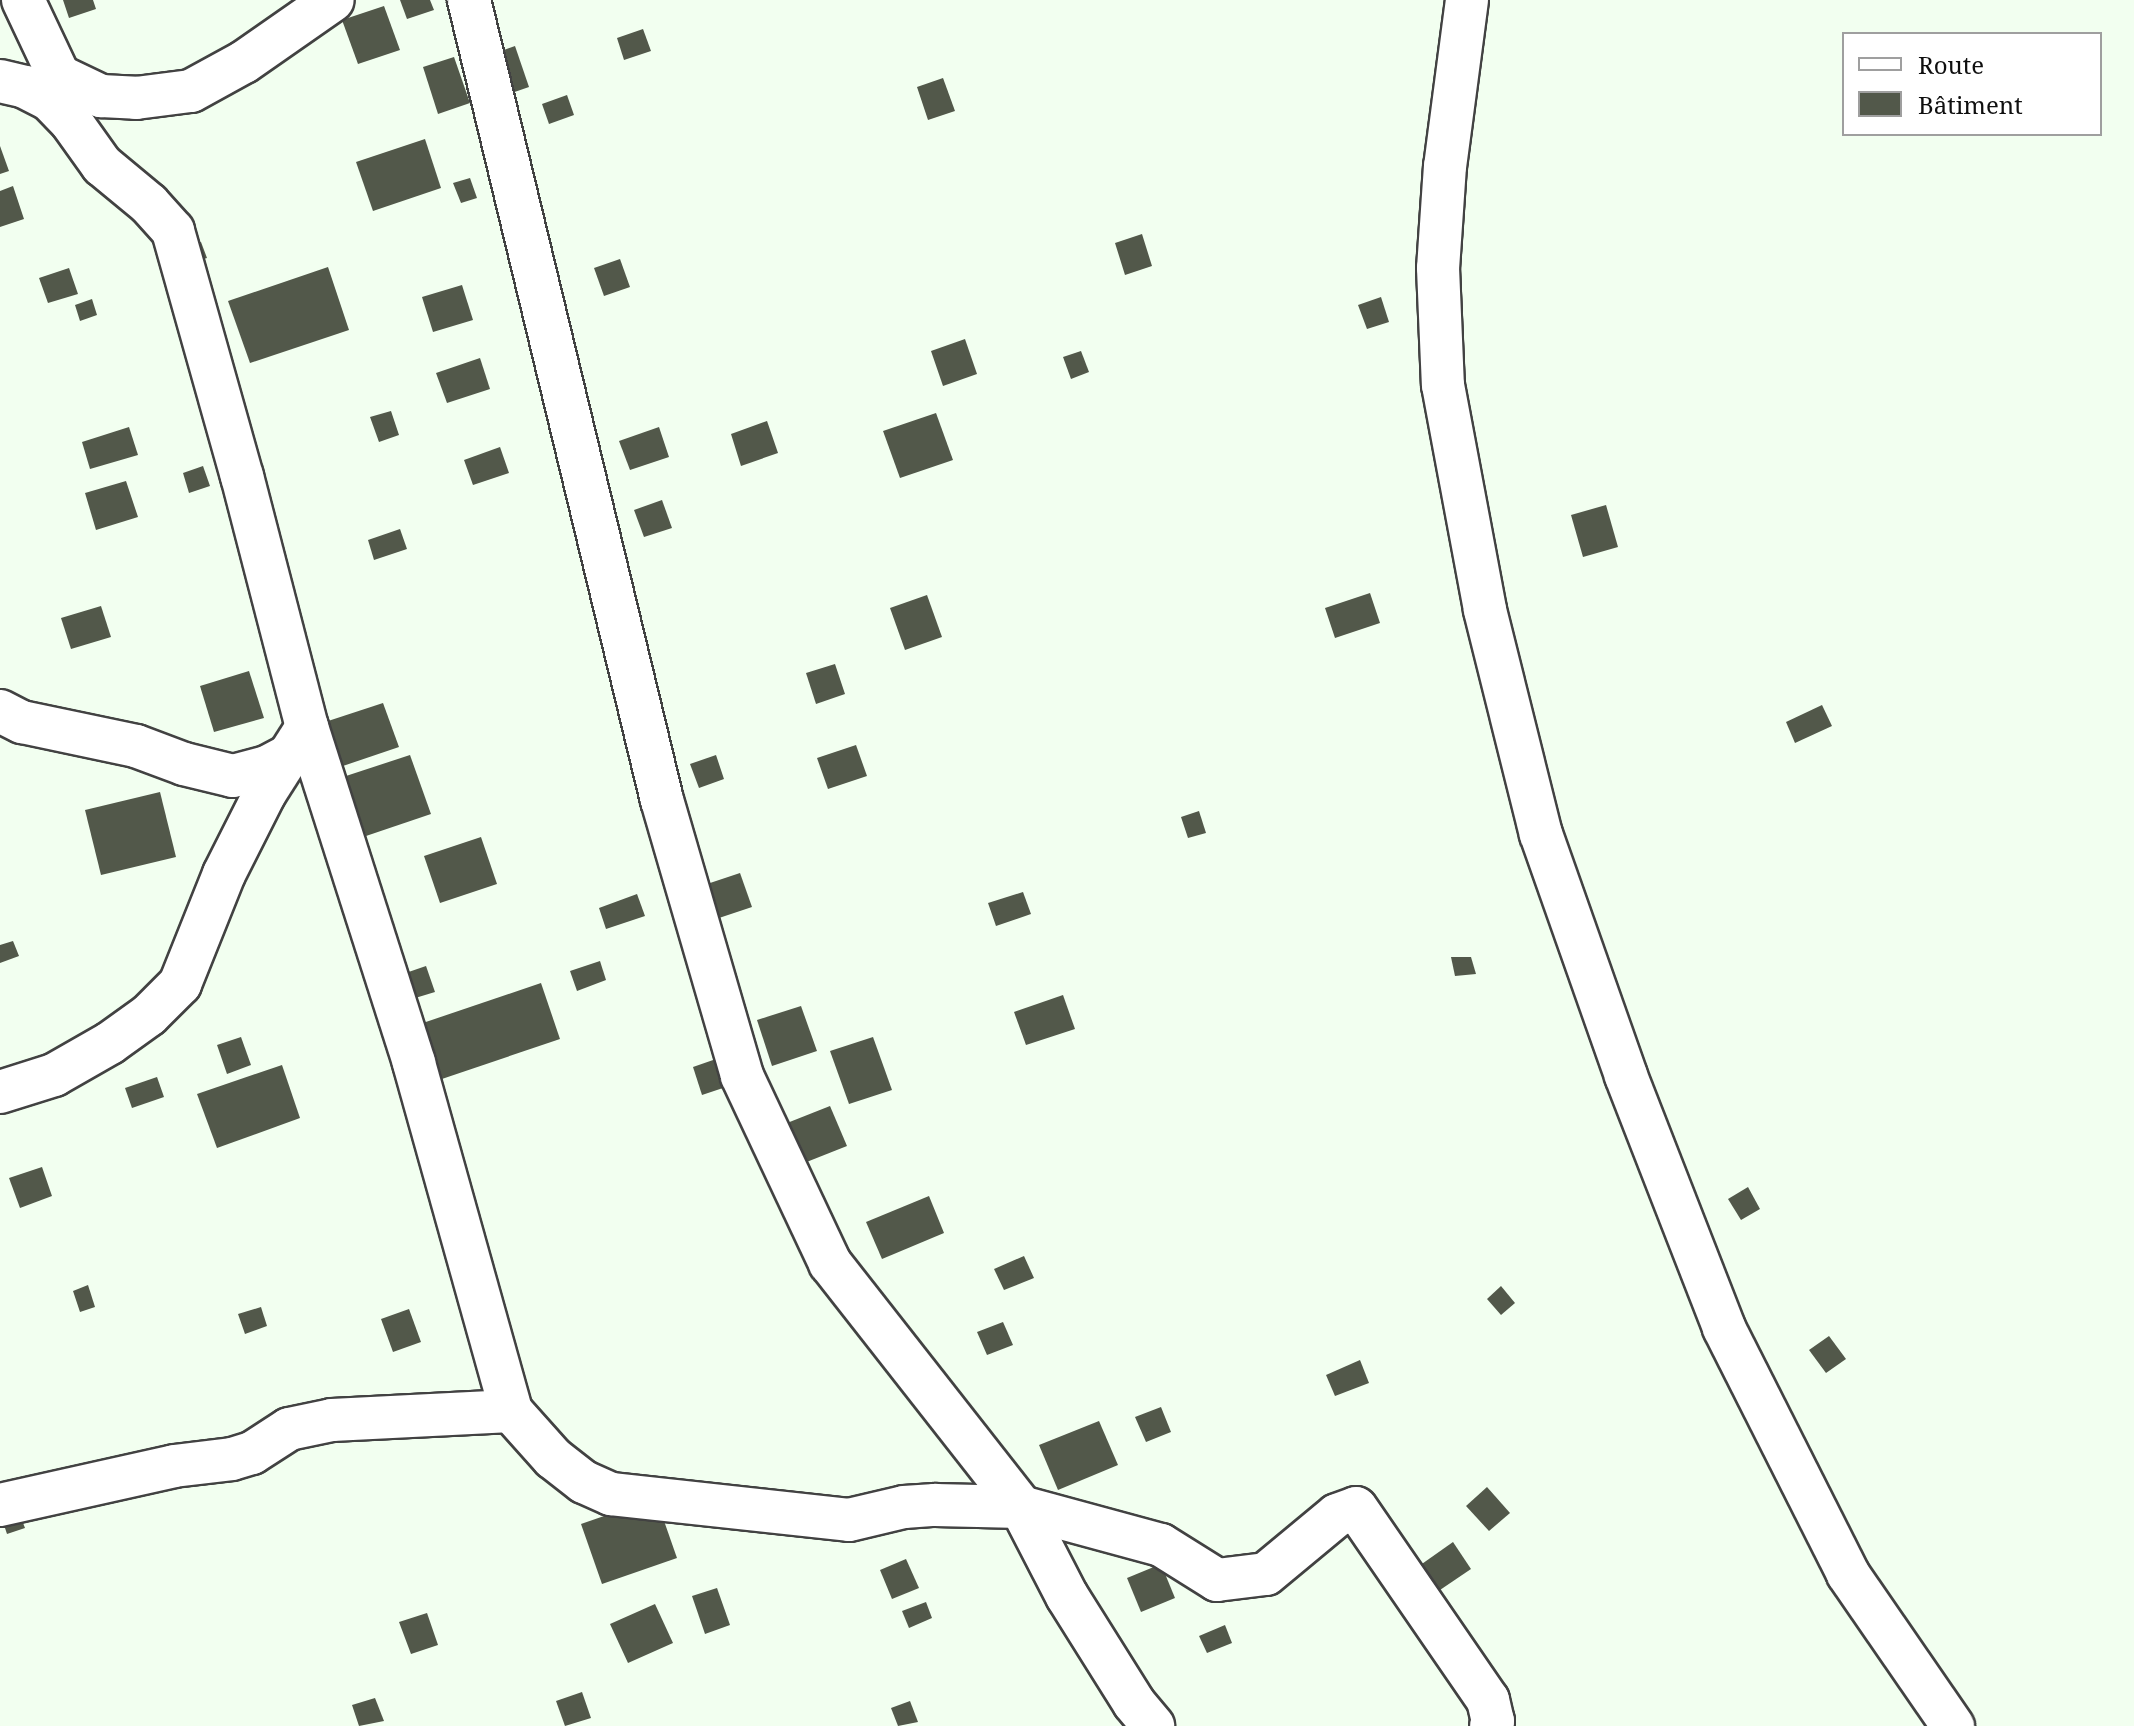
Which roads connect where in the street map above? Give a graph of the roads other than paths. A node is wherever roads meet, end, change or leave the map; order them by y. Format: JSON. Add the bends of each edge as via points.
{"nodes":[{"id":1,"x":23,"y":0,"type":"edge"},
{"id":2,"x":333,"y":0,"type":"edge"},
{"id":3,"x":469,"y":0,"type":"edge"},
{"id":4,"x":1467,"y":0,"type":"edge"},
{"id":5,"x":0,"y":81,"type":"edge"},
{"id":6,"x":54,"y":88,"type":"junction"},
{"id":7,"x":0,"y":711,"type":"edge"},
{"id":8,"x":298,"y":742,"type":"junction"},
{"id":9,"x":0,"y":1092,"type":"edge"},
{"id":10,"x":511,"y":1411,"type":"junction"},
{"id":11,"x":0,"y":1505,"type":"edge"},
{"id":12,"x":1021,"y":1507,"type":"junction"},
{"id":13,"x":1153,"y":1726,"type":"edge"},
{"id":14,"x":1491,"y":1726,"type":"edge"},
{"id":15,"x":1953,"y":1726,"type":"edge"}],
"edges":[{"from":1,"to":6,"type":"street"},
{"from":2,"to":6,"type":"street","via":[[244,62],[191,91],[136,98]]},
{"from":3,"to":12,"type":"street","via":[[662,800],[742,1076],[830,1263]]},
{"from":4,"to":15,"type":"street","via":[[1445,166],[1438,268],[1443,385],[1485,610],[1541,834],[1626,1076],[1724,1328],[1848,1574]]},
{"from":5,"to":6,"type":"street"},
{"from":6,"to":8,"type":"street","via":[[102,165],[173,231],[242,476]]},
{"from":7,"to":8,"type":"street","via":[[22,722],[136,746],[233,776],[267,767]]},
{"from":8,"to":9,"type":"street","via":[[224,874],[180,984],[110,1043],[54,1075]]},
{"from":8,"to":10,"type":"street","via":[[414,1063]]},
{"from":10,"to":11,"type":"street","via":[[332,1420],[289,1429],[252,1453],[232,1459],[174,1466]]},
{"from":10,"to":12,"type":"street","via":[[553,1458],[584,1482],[611,1494],[849,1520],[904,1507]]},
{"from":12,"to":13,"type":"street","via":[[1067,1596]]},
{"from":12,"to":14,"type":"street","via":[[1161,1545],[1217,1580],[1266,1574],[1337,1515],[1356,1508],[1488,1700]]}]}
